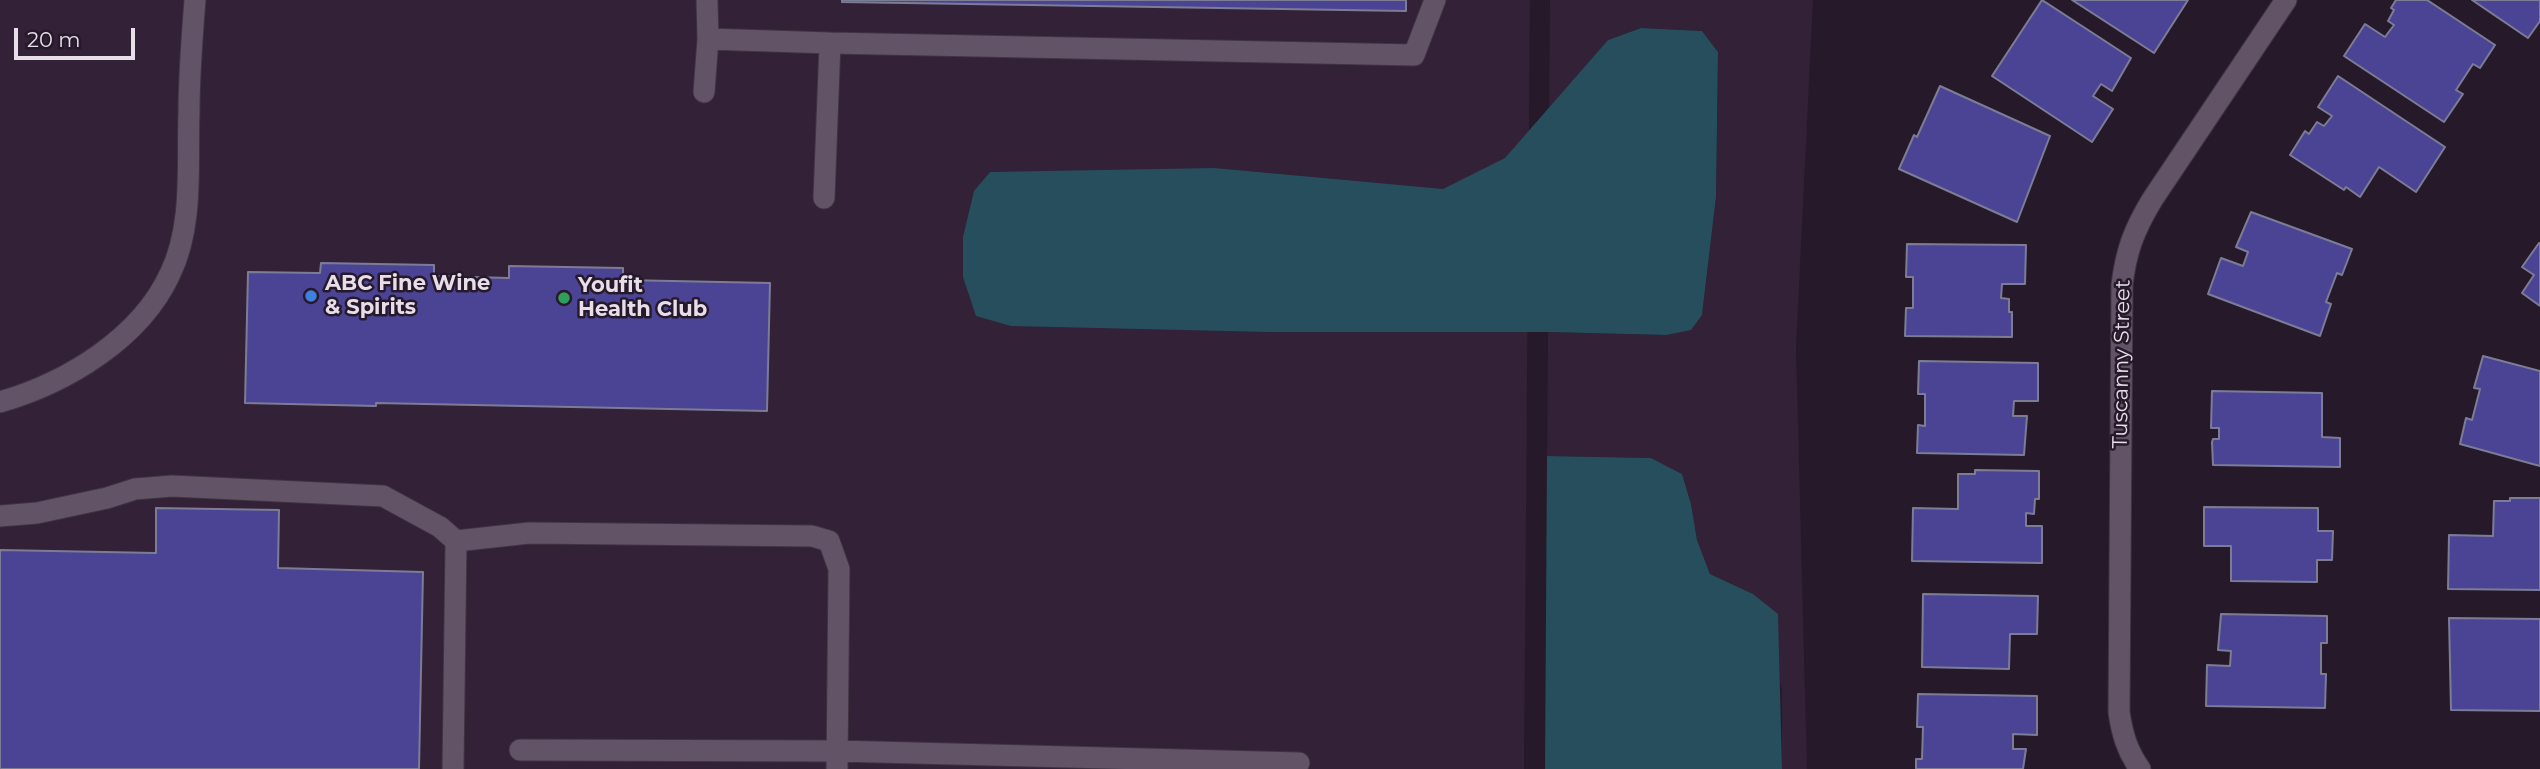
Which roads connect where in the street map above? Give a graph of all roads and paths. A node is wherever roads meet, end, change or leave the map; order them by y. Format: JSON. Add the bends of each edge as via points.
{"nodes":[{"id":1,"x":195,"y":0,"type":"edge"},
{"id":2,"x":707,"y":0,"type":"edge"},
{"id":3,"x":1435,"y":0,"type":"edge"},
{"id":4,"x":2286,"y":0,"type":"edge"},
{"id":5,"x":708,"y":39,"type":"junction"},
{"id":6,"x":830,"y":43,"type":"junction"},
{"id":7,"x":704,"y":92,"type":"dead end"},
{"id":8,"x":824,"y":198,"type":"dead end"},
{"id":9,"x":0,"y":401,"type":"edge"},
{"id":10,"x":0,"y":516,"type":"edge"},
{"id":11,"x":456,"y":541,"type":"junction"},
{"id":12,"x":520,"y":750,"type":"dead end"},
{"id":13,"x":837,"y":760,"type":"edge"},
{"id":14,"x":1299,"y":763,"type":"dead end"},
{"id":15,"x":453,"y":769,"type":"edge"},
{"id":16,"x":2140,"y":769,"type":"edge"}],
"edges":[{"from":1,"to":9,"type":"street","via":[[186,212],[171,274],[143,314],[114,343],[40,388]]},
{"from":2,"to":5,"type":"street"},
{"from":3,"to":6,"type":"street","via":[[1413,55]]},
{"from":4,"to":16,"type":"street","name":"Tuscanny Street","via":[[2152,200],[2126,253],[2122,285],[2119,712],[2122,734]]},
{"from":5,"to":6,"type":"street"},
{"from":5,"to":7,"type":"street"},
{"from":6,"to":8,"type":"street"},
{"from":10,"to":11,"type":"street","via":[[172,486],[383,496],[440,527]]},
{"from":11,"to":13,"type":"street","via":[[529,533],[812,536],[829,541],[839,569]]},
{"from":11,"to":15,"type":"street"},
{"from":12,"to":13,"type":"street"},
{"from":13,"to":14,"type":"street"}]}
